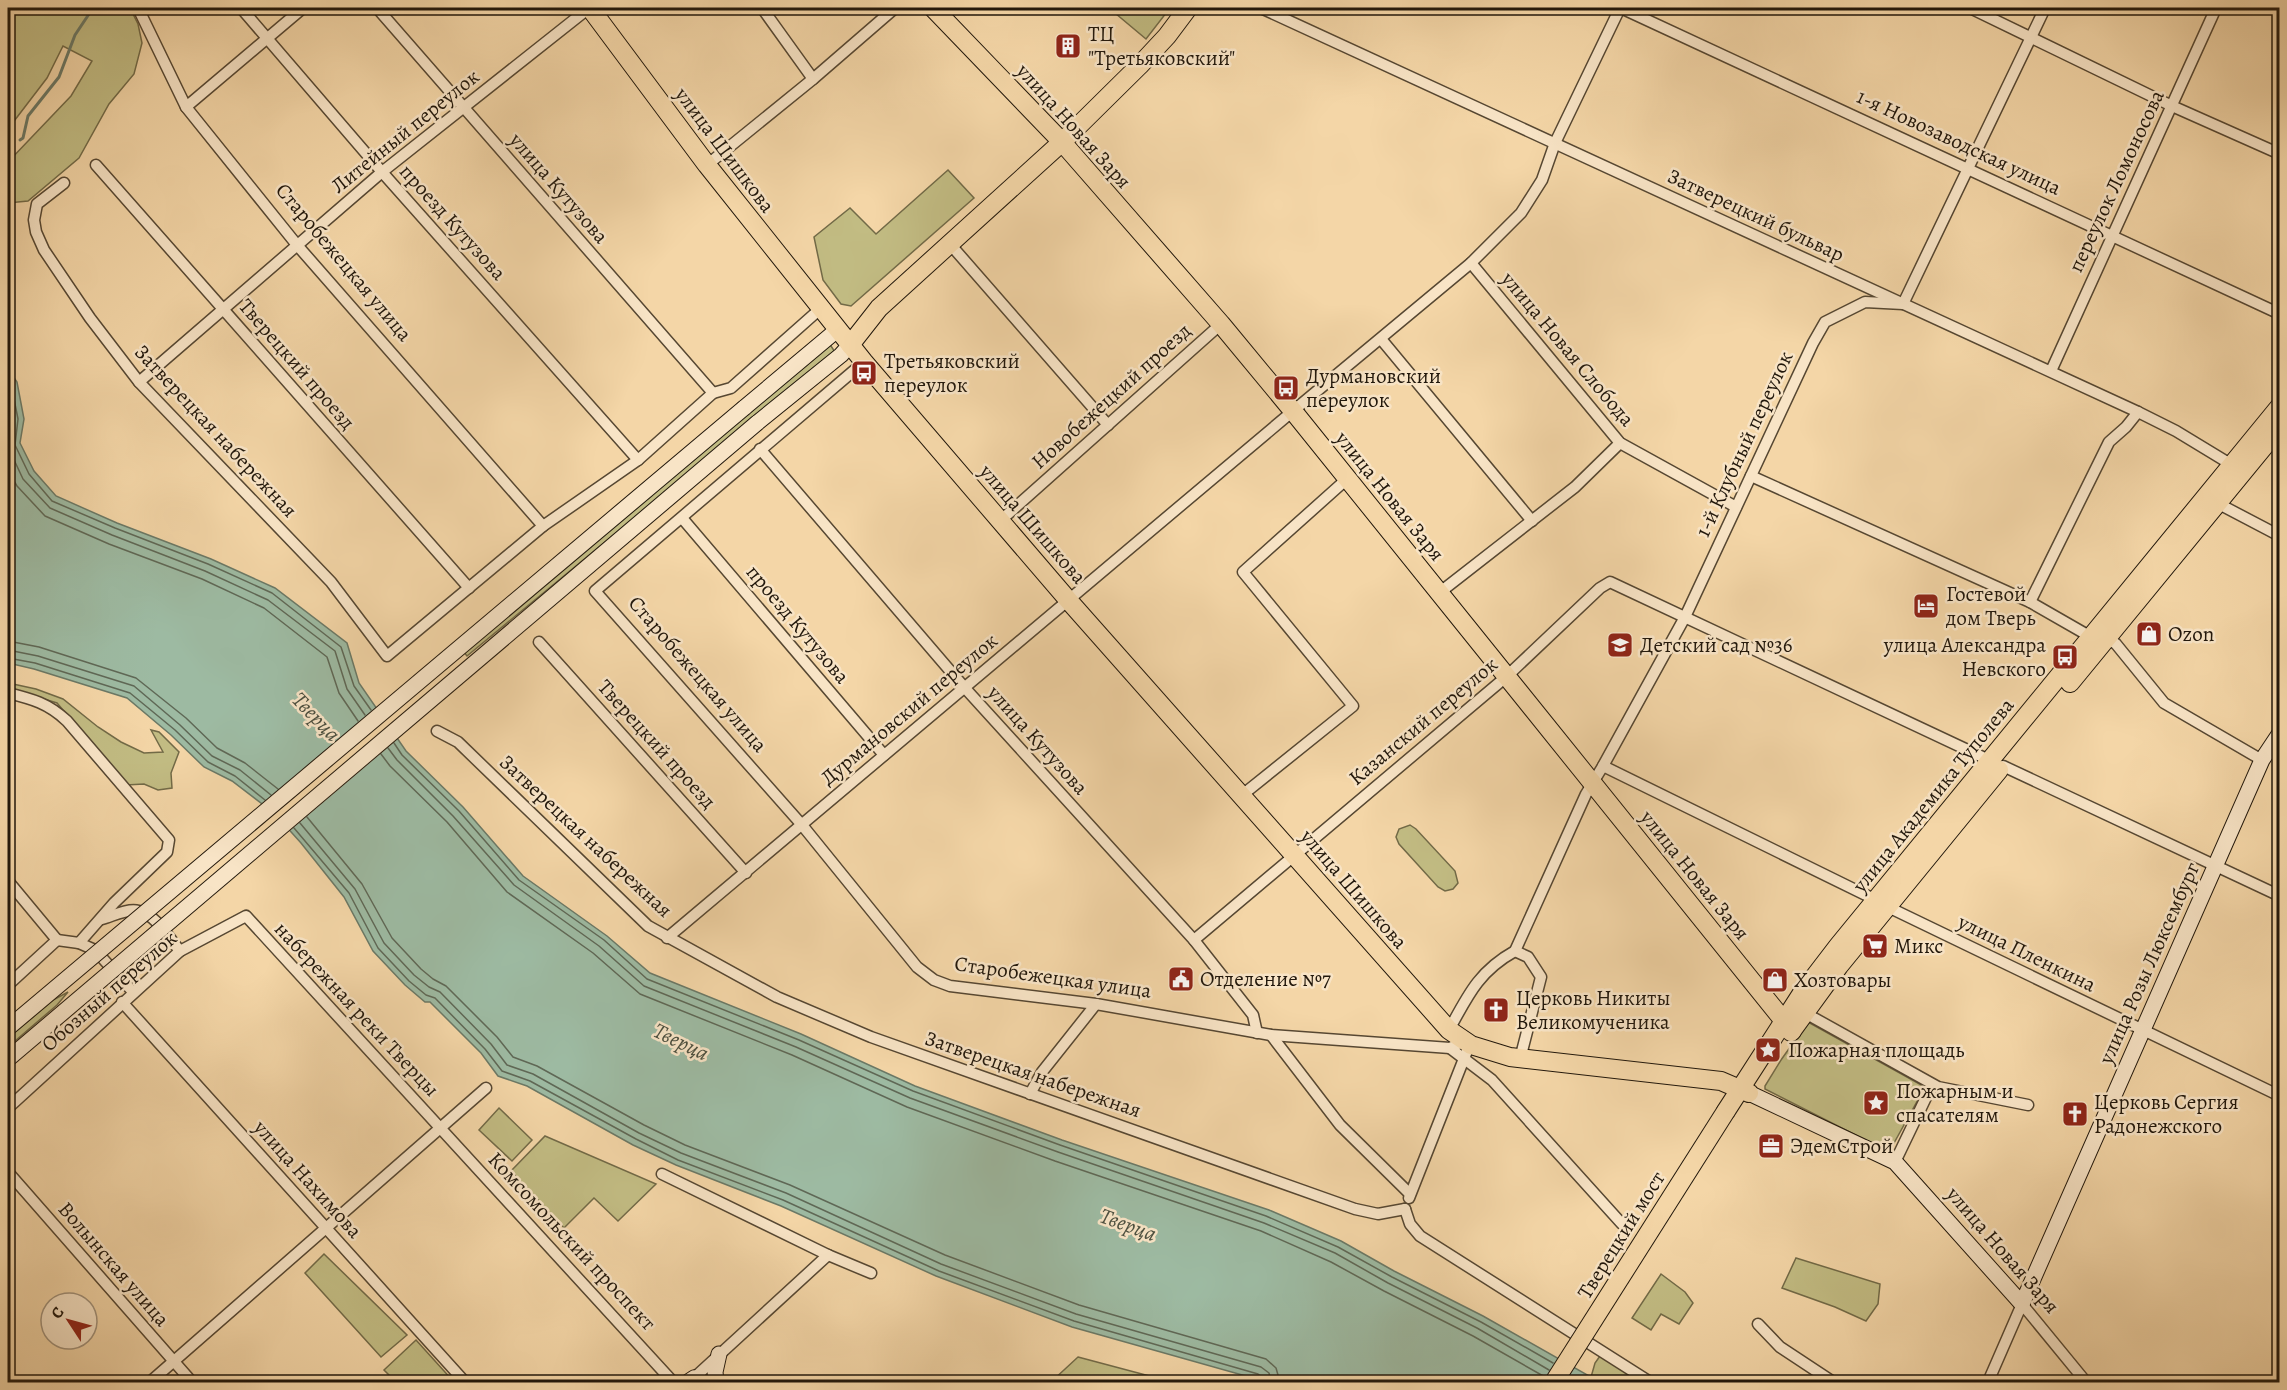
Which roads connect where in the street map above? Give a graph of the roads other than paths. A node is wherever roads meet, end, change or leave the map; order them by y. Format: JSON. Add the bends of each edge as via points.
{"nodes":[{"id":1,"x":138,"y":8,"type":"edge"},
{"id":2,"x":241,"y":8,"type":"edge"},
{"id":3,"x":303,"y":8,"type":"edge"},
{"id":4,"x":377,"y":8,"type":"edge"},
{"id":5,"x":590,"y":8,"type":"edge"},
{"id":6,"x":762,"y":8,"type":"edge"},
{"id":7,"x":894,"y":8,"type":"edge"},
{"id":8,"x":933,"y":8,"type":"edge"},
{"id":9,"x":1188,"y":8,"type":"edge"},
{"id":10,"x":1261,"y":8,"type":"edge"},
{"id":11,"x":1620,"y":8,"type":"edge"},
{"id":12,"x":1970,"y":8,"type":"edge"},
{"id":13,"x":2045,"y":8,"type":"edge"},
{"id":14,"x":2216,"y":8,"type":"edge"},
{"id":15,"x":2031,"y":36,"type":"junction"},
{"id":16,"x":267,"y":37,"type":"junction"},
{"id":17,"x":813,"y":79,"type":"junction"},
{"id":18,"x":2172,"y":106,"type":"junction"},
{"id":19,"x":186,"y":107,"type":"junction"},
{"id":20,"x":463,"y":108,"type":"junction"},
{"id":21,"x":1062,"y":142,"type":"junction"},
{"id":22,"x":1555,"y":143,"type":"junction"},
{"id":23,"x":2280,"y":154,"type":"edge"},
{"id":24,"x":96,"y":165,"type":"dead end"},
{"id":25,"x":707,"y":165,"type":"junction"},
{"id":26,"x":1967,"y":167,"type":"junction"},
{"id":27,"x":382,"y":172,"type":"junction"},
{"id":28,"x":64,"y":183,"type":"dead end"},
{"id":29,"x":2113,"y":236,"type":"junction"},
{"id":30,"x":950,"y":244,"type":"junction"},
{"id":31,"x":297,"y":245,"type":"junction"},
{"id":32,"x":1471,"y":263,"type":"junction"},
{"id":33,"x":1903,"y":304,"type":"junction"},
{"id":34,"x":222,"y":308,"type":"junction"},
{"id":35,"x":879,"y":308,"type":"junction"},
{"id":36,"x":820,"y":309,"type":"junction"},
{"id":37,"x":2280,"y":314,"type":"edge"},
{"id":38,"x":1221,"y":324,"type":"junction"},
{"id":39,"x":837,"y":330,"type":"junction"},
{"id":40,"x":1381,"y":339,"type":"junction"},
{"id":41,"x":850,"y":345,"type":"junction"},
{"id":42,"x":864,"y":362,"type":"junction"},
{"id":43,"x":2051,"y":371,"type":"junction"},
{"id":44,"x":139,"y":382,"type":"junction"},
{"id":45,"x":713,"y":393,"type":"junction"},
{"id":46,"x":2280,"y":406,"type":"edge"},
{"id":47,"x":1293,"y":411,"type":"junction"},
{"id":48,"x":2138,"y":412,"type":"junction"},
{"id":49,"x":1108,"y":425,"type":"junction"},
{"id":50,"x":2280,"y":427,"type":"edge"},
{"id":51,"x":1620,"y":443,"type":"junction"},
{"id":52,"x":760,"y":449,"type":"junction"},
{"id":53,"x":638,"y":460,"type":"junction"},
{"id":54,"x":2232,"y":465,"type":"junction"},
{"id":55,"x":1751,"y":476,"type":"junction"},
{"id":56,"x":1348,"y":478,"type":"junction"},
{"id":57,"x":2232,"y":485,"type":"junction"},
{"id":58,"x":2217,"y":503,"type":"junction"},
{"id":59,"x":1736,"y":507,"type":"junction"},
{"id":60,"x":682,"y":518,"type":"junction"},
{"id":61,"x":1000,"y":521,"type":"junction"},
{"id":62,"x":1532,"y":521,"type":"junction"},
{"id":63,"x":543,"y":526,"type":"junction"},
{"id":64,"x":2280,"y":536,"type":"edge"},
{"id":65,"x":469,"y":588,"type":"junction"},
{"id":66,"x":1439,"y":593,"type":"junction"},
{"id":67,"x":1069,"y":601,"type":"junction"},
{"id":68,"x":2030,"y":603,"type":"junction"},
{"id":69,"x":1685,"y":617,"type":"junction"},
{"id":70,"x":2099,"y":637,"type":"junction"},
{"id":71,"x":539,"y":642,"type":"dead end"},
{"id":72,"x":1506,"y":677,"type":"junction"},
{"id":73,"x":964,"y":687,"type":"junction"},
{"id":74,"x":8,"y":693,"type":"edge"},
{"id":75,"x":437,"y":731,"type":"dead end"},
{"id":76,"x":2280,"y":733,"type":"edge"},
{"id":77,"x":884,"y":755,"type":"junction"},
{"id":78,"x":1998,"y":758,"type":"junction"},
{"id":79,"x":2262,"y":760,"type":"junction"},
{"id":80,"x":1603,"y":766,"type":"junction"},
{"id":81,"x":1592,"y":783,"type":"junction"},
{"id":82,"x":1241,"y":796,"type":"junction"},
{"id":83,"x":802,"y":825,"type":"junction"},
{"id":84,"x":1295,"y":856,"type":"junction"},
{"id":85,"x":2215,"y":866,"type":"junction"},
{"id":86,"x":746,"y":873,"type":"junction"},
{"id":87,"x":8,"y":881,"type":"edge"},
{"id":88,"x":2280,"y":896,"type":"edge"},
{"id":89,"x":1882,"y":904,"type":"junction"},
{"id":90,"x":246,"y":916,"type":"joint"},
{"id":91,"x":102,"y":920,"type":"junction"},
{"id":92,"x":667,"y":938,"type":"junction"},
{"id":93,"x":57,"y":940,"type":"junction"},
{"id":94,"x":1194,"y":940,"type":"junction"},
{"id":95,"x":79,"y":943,"type":"junction"},
{"id":96,"x":180,"y":951,"type":"junction"},
{"id":97,"x":1515,"y":951,"type":"junction"},
{"id":98,"x":8,"y":985,"type":"edge"},
{"id":99,"x":133,"y":992,"type":"junction"},
{"id":100,"x":122,"y":1002,"type":"junction"},
{"id":101,"x":1096,"y":1004,"type":"junction"},
{"id":102,"x":1802,"y":1005,"type":"junction"},
{"id":103,"x":1788,"y":1026,"type":"junction"},
{"id":104,"x":8,"y":1028,"type":"edge"},
{"id":105,"x":1449,"y":1029,"type":"junction"},
{"id":106,"x":2142,"y":1031,"type":"junction"},
{"id":107,"x":1257,"y":1033,"type":"junction"},
{"id":108,"x":1271,"y":1035,"type":"junction"},
{"id":109,"x":1462,"y":1048,"type":"junction"},
{"id":110,"x":8,"y":1059,"type":"edge"},
{"id":111,"x":1520,"y":1059,"type":"junction"},
{"id":112,"x":1932,"y":1085,"type":"junction"},
{"id":113,"x":486,"y":1088,"type":"dead end"},
{"id":114,"x":1745,"y":1091,"type":"junction"},
{"id":115,"x":1030,"y":1094,"type":"junction"},
{"id":116,"x":2280,"y":1096,"type":"edge"},
{"id":117,"x":2028,"y":1105,"type":"dead end"},
{"id":118,"x":8,"y":1108,"type":"edge"},
{"id":119,"x":1730,"y":1113,"type":"junction"},
{"id":120,"x":440,"y":1128,"type":"junction"},
{"id":121,"x":1895,"y":1162,"type":"junction"},
{"id":122,"x":8,"y":1172,"type":"edge"},
{"id":123,"x":662,"y":1174,"type":"dead end"},
{"id":124,"x":1410,"y":1194,"type":"junction"},
{"id":125,"x":1405,"y":1209,"type":"junction"},
{"id":126,"x":1622,"y":1224,"type":"dead end"},
{"id":127,"x":326,"y":1229,"type":"junction"},
{"id":128,"x":828,"y":1255,"type":"junction"},
{"id":129,"x":871,"y":1273,"type":"dead end"},
{"id":130,"x":2033,"y":1279,"type":"junction"},
{"id":131,"x":2010,"y":1290,"type":"junction"},
{"id":132,"x":2022,"y":1304,"type":"junction"},
{"id":133,"x":1758,"y":1324,"type":"dead end"},
{"id":134,"x":719,"y":1354,"type":"junction"},
{"id":135,"x":174,"y":1362,"type":"junction"},
{"id":136,"x":1817,"y":1378,"type":"edge"},
{"id":137,"x":694,"y":1381,"type":"edge"},
{"id":138,"x":150,"y":1383,"type":"edge"},
{"id":139,"x":192,"y":1383,"type":"edge"},
{"id":140,"x":465,"y":1383,"type":"edge"},
{"id":141,"x":673,"y":1383,"type":"edge"},
{"id":142,"x":716,"y":1383,"type":"edge"},
{"id":143,"x":1554,"y":1383,"type":"edge"},
{"id":144,"x":1564,"y":1383,"type":"edge"},
{"id":145,"x":1650,"y":1383,"type":"edge"},
{"id":146,"x":1833,"y":1383,"type":"edge"},
{"id":147,"x":1988,"y":1383,"type":"edge"},
{"id":148,"x":2086,"y":1383,"type":"edge"}],
"edges":[{"from":1,"to":19,"type":"street","name":"Старобежецкая улица"},
{"from":2,"to":16,"type":"street","name":"проезд Кутузова"},
{"from":3,"to":16,"type":"street"},
{"from":4,"to":20,"type":"street","name":"улица Кутузова"},
{"from":5,"to":20,"type":"street","name":"Литейный переулок"},
{"from":5,"to":25,"type":"main road","name":"улица Шишкова"},
{"from":6,"to":17,"type":"street"},
{"from":7,"to":17,"type":"street"},
{"from":8,"to":21,"type":"main road","name":"улица Новая Заря"},
{"from":9,"to":21,"type":"main road","via":[[1147,58]]},
{"from":10,"to":22,"type":"street","name":"Затверецкий бульвар"},
{"from":11,"to":22,"type":"street","name":"Дурмановский переулок"},
{"from":11,"to":26,"type":"street","name":"1-я Новозаводская улица"},
{"from":12,"to":15,"type":"street"},
{"from":13,"to":15,"type":"street"},
{"from":14,"to":18,"type":"street","name":"переулок Ломоносова"},
{"from":15,"to":18,"type":"street"},
{"from":15,"to":26,"type":"street"},
{"from":16,"to":19,"type":"street"},
{"from":16,"to":27,"type":"street","name":"проезд Кутузова"},
{"from":17,"to":25,"type":"street"},
{"from":18,"to":23,"type":"street"},
{"from":18,"to":29,"type":"street","name":"переулок Ломоносова"},
{"from":19,"to":31,"type":"street","name":"Старобежецкая улица"},
{"from":20,"to":27,"type":"street","name":"Литейный переулок"},
{"from":20,"to":45,"type":"street","name":"улица Кутузова"},
{"from":21,"to":30,"type":"main road"},
{"from":21,"to":38,"type":"main road","name":"улица Новая Заря"},
{"from":22,"to":32,"type":"street","name":"Дурмановский переулок","via":[[1533,196]]},
{"from":22,"to":33,"type":"street","name":"Затверецкий бульвар"},
{"from":24,"to":34,"type":"street","name":"Тверецкий проезд"},
{"from":25,"to":36,"type":"main road","name":"улица Шишкова"},
{"from":26,"to":29,"type":"street","name":"1-я Новозаводская улица"},
{"from":26,"to":33,"type":"street"},
{"from":27,"to":31,"type":"street","name":"Литейный переулок"},
{"from":27,"to":53,"type":"street","name":"проезд Кутузова"},
{"from":28,"to":44,"type":"street","name":"Затверецкая набережная","via":[[37,204],[36,232],[90,318]]},
{"from":29,"to":37,"type":"street","name":"1-я Новозаводская улица"},
{"from":29,"to":43,"type":"street","name":"переулок Ломоносова"},
{"from":30,"to":35,"type":"main road"},
{"from":30,"to":49,"type":"street"},
{"from":31,"to":34,"type":"street","name":"Литейный переулок"},
{"from":31,"to":63,"type":"street","name":"Старобежецкая улица"},
{"from":32,"to":40,"type":"street","name":"Дурмановский переулок"},
{"from":32,"to":51,"type":"street","name":"улица Новая Слобода"},
{"from":33,"to":43,"type":"street","name":"Затверецкий бульвар"},
{"from":33,"to":55,"type":"street","name":"1-й Клубный переулок","via":[[1865,302],[1826,321],[1812,342]]},
{"from":34,"to":44,"type":"street","name":"Литейный переулок"},
{"from":34,"to":65,"type":"street","name":"Тверецкий проезд"},
{"from":35,"to":39,"type":"main road"},
{"from":35,"to":41,"type":"main road"},
{"from":36,"to":39,"type":"main road","name":"улица Шишкова"},
{"from":36,"to":45,"type":"street","via":[[731,388]]},
{"from":38,"to":47,"type":"main road","name":"улица Новая Заря"},
{"from":38,"to":49,"type":"street","name":"Новобежецкий проезд"},
{"from":39,"to":41,"type":"main road","name":"улица Шишкова"},
{"from":39,"to":104,"type":"main road","bridge":true},
{"from":40,"to":47,"type":"street","name":"Дурмановский переулок"},
{"from":40,"to":62,"type":"street"},
{"from":41,"to":42,"type":"main road","name":"улица Шишкова"},
{"from":41,"to":110,"type":"main road","bridge":true},
{"from":42,"to":52,"type":"street"},
{"from":42,"to":61,"type":"main road","name":"улица Шишкова"},
{"from":43,"to":48,"type":"street","name":"Затверецкий бульвар"},
{"from":44,"to":65,"type":"street","name":"Затверецкая набережная","via":[[332,582],[387,656]]},
{"from":45,"to":53,"type":"street"},
{"from":46,"to":54,"type":"main road","name":"улица Академика Туполева"},
{"from":47,"to":56,"type":"main road","name":"улица Новая Заря"},
{"from":47,"to":67,"type":"street","name":"Дурмановский переулок"},
{"from":48,"to":54,"type":"street","name":"Затверецкий бульвар"},
{"from":48,"to":68,"type":"street","via":[[2109,442]]},
{"from":49,"to":61,"type":"street","name":"Новобежецкий проезд"},
{"from":50,"to":57,"type":"main road","name":"улица Академика Туполева"},
{"from":51,"to":59,"type":"street","name":"улица Новая Слобода"},
{"from":51,"to":62,"type":"street","via":[[1575,487]]},
{"from":52,"to":60,"type":"street"},
{"from":52,"to":73,"type":"street","name":"улица Кутузова"},
{"from":53,"to":63,"type":"street"},
{"from":54,"to":57,"type":"main road"},
{"from":54,"to":70,"type":"main road","name":"улица Академика Туполева"},
{"from":55,"to":59,"type":"street","name":"1-й Клубный переулок"},
{"from":55,"to":68,"type":"street"},
{"from":56,"to":66,"type":"main road","name":"улица Новая Заря"},
{"from":56,"to":82,"type":"street","via":[[1243,572],[1353,706]]},
{"from":57,"to":58,"type":"main road","name":"улица Академика Туполева"},
{"from":58,"to":64,"type":"street"},
{"from":58,"to":70,"type":"main road","name":"улица Академика Туполева"},
{"from":59,"to":69,"type":"street","name":"1-й Клубный переулок"},
{"from":60,"to":77,"type":"street","name":"проезд Кутузова"},
{"from":60,"to":83,"type":"street","name":"Старобежецкая улица","via":[[595,591]]},
{"from":61,"to":67,"type":"main road","name":"улица Шишкова"},
{"from":62,"to":66,"type":"street"},
{"from":63,"to":65,"type":"street"},
{"from":66,"to":72,"type":"main road","name":"улица Новая Заря"},
{"from":67,"to":73,"type":"street","name":"Дурмановский переулок"},
{"from":67,"to":82,"type":"main road","name":"улица Шишкова"},
{"from":68,"to":70,"type":"street"},
{"from":69,"to":72,"type":"street","name":"Казанский переулок","via":[[1610,582]]},
{"from":69,"to":78,"type":"street"},
{"from":69,"to":80,"type":"street","name":"1-й Клубный переулок"},
{"from":70,"to":78,"type":"main road","name":"улица Академика Туполева"},
{"from":70,"to":79,"type":"street","via":[[2116,644],[2164,703]]},
{"from":71,"to":86,"type":"street","name":"Тверецкий проезд"},
{"from":72,"to":81,"type":"main road","name":"улица Новая Заря"},
{"from":72,"to":84,"type":"street","name":"Казанский переулок"},
{"from":73,"to":77,"type":"street","name":"Дурмановский переулок"},
{"from":73,"to":94,"type":"street","name":"улица Кутузова"},
{"from":74,"to":91,"type":"street","via":[[53,708],[169,840],[167,852],[114,903]]},
{"from":75,"to":92,"type":"street","name":"Затверецкая набережная","via":[[458,742],[648,926]]},
{"from":76,"to":79,"type":"main road","name":"улица Розы Люксембург"},
{"from":77,"to":83,"type":"street","name":"Дурмановский переулок"},
{"from":78,"to":85,"type":"street"},
{"from":78,"to":89,"type":"main road","name":"улица Академика Туполева"},
{"from":79,"to":85,"type":"main road","name":"улица Розы Люксембург"},
{"from":80,"to":81,"type":"street","name":"1-й Клубный переулок"},
{"from":80,"to":89,"type":"street","name":"улица Пленкина"},
{"from":81,"to":97,"type":"street","name":"1-й Клубный переулок"},
{"from":81,"to":103,"type":"main road","name":"улица Новая Заря"},
{"from":82,"to":84,"type":"main road","name":"улица Шишкова"},
{"from":83,"to":86,"type":"street","name":"Дурмановский переулок"},
{"from":83,"to":101,"type":"street","name":"Старобежецкая улица","via":[[911,960],[934,980],[964,989]]},
{"from":84,"to":94,"type":"street","name":"Казанский переулок"},
{"from":84,"to":105,"type":"main road","name":"улица Шишкова"},
{"from":85,"to":88,"type":"street"},
{"from":85,"to":106,"type":"main road","name":"улица Розы Люксембург"},
{"from":86,"to":92,"type":"street","name":"Дурмановский переулок"},
{"from":87,"to":93,"type":"street"},
{"from":89,"to":102,"type":"main road","name":"улица Академика Туполева"},
{"from":89,"to":106,"type":"street","name":"улица Пленкина"},
{"from":90,"to":96,"type":"street","name":"Обозный переулок"},
{"from":90,"to":120,"type":"street","name":"набережная реки Тверцы"},
{"from":91,"to":95,"type":"street"},
{"from":91,"to":96,"type":"street","via":[[138,911],[150,917]]},
{"from":92,"to":115,"type":"street","name":"Затверецкая набережная","via":[[777,997],[871,1037]]},
{"from":93,"to":95,"type":"street"},
{"from":93,"to":98,"type":"street"},
{"from":94,"to":107,"type":"street","name":"улица Кутузова","via":[[1252,1015]]},
{"from":95,"to":99,"type":"street","via":[[95,950]]},
{"from":96,"to":99,"type":"street","name":"Обозный переулок"},
{"from":97,"to":105,"type":"street","via":[[1495,962],[1480,977]]},
{"from":97,"to":111,"type":"street","via":[[1528,957],[1541,977]]},
{"from":99,"to":100,"type":"street","name":"Обозный переулок"},
{"from":100,"to":118,"type":"street","name":"Обозный переулок"},
{"from":100,"to":127,"type":"street","name":"улица Нахимова"},
{"from":101,"to":107,"type":"street","name":"Старобежецкая улица"},
{"from":101,"to":115,"type":"street","via":[[1042,1072]]},
{"from":102,"to":103,"type":"main road","name":"улица Академика Туполева"},
{"from":102,"to":112,"type":"street"},
{"from":103,"to":114,"type":"main road","name":"улица Академика Туполева"},
{"from":105,"to":109,"type":"main road","name":"улица Шишкова"},
{"from":106,"to":116,"type":"street","name":"улица Пленкина"},
{"from":106,"to":130,"type":"main road","name":"улица Розы Люксембург"},
{"from":107,"to":108,"type":"street","name":"Старобежецкая улица"},
{"from":108,"to":109,"type":"street","name":"Старобежецкая улица"},
{"from":108,"to":124,"type":"street","via":[[1341,1125]]},
{"from":109,"to":111,"type":"main road","name":"Старобежецкая улица"},
{"from":109,"to":124,"type":"street"},
{"from":109,"to":126,"type":"street","name":"улица Шишкова"},
{"from":111,"to":114,"type":"main road","name":"Старобежецкая улица","via":[[1721,1081]]},
{"from":112,"to":117,"type":"street"},
{"from":112,"to":121,"type":"street"},
{"from":113,"to":120,"type":"street"},
{"from":114,"to":119,"type":"main road","name":"улица Академика Туполева"},
{"from":114,"to":121,"type":"main road","name":"улица Новая Заря"},
{"from":115,"to":125,"type":"street","name":"Затверецкая набережная","via":[[1355,1209],[1378,1214]]},
{"from":119,"to":143,"type":"main road","name":"Тверецкий мост","bridge":true},
{"from":119,"to":144,"type":"main road","name":"Тверецкий мост"},
{"from":120,"to":127,"type":"street"},
{"from":120,"to":141,"type":"street","name":"Комсомольский проспект"},
{"from":121,"to":131,"type":"main road","name":"улица Новая Заря"},
{"from":122,"to":135,"type":"street","name":"Волынская улица"},
{"from":123,"to":128,"type":"street"},
{"from":124,"to":125,"type":"street"},
{"from":125,"to":145,"type":"street","via":[[1420,1236]]},
{"from":127,"to":135,"type":"street"},
{"from":127,"to":140,"type":"street","name":"улица Нахимова"},
{"from":128,"to":129,"type":"street"},
{"from":128,"to":134,"type":"street"},
{"from":130,"to":131,"type":"main road","via":[[2024,1287]]},
{"from":130,"to":132,"type":"main road","name":"улица Розы Люксембург"},
{"from":131,"to":132,"type":"main road","name":"улица Новая Заря"},
{"from":132,"to":147,"type":"street","name":"улица Розы Люксембург"},
{"from":132,"to":148,"type":"street","name":"улица Новая Заря"},
{"from":133,"to":136,"type":"street"},
{"from":134,"to":137,"type":"street"},
{"from":134,"to":142,"type":"main road"},
{"from":135,"to":138,"type":"street"},
{"from":135,"to":139,"type":"street","name":"Волынская улица"},
{"from":136,"to":146,"type":"street"}]}
